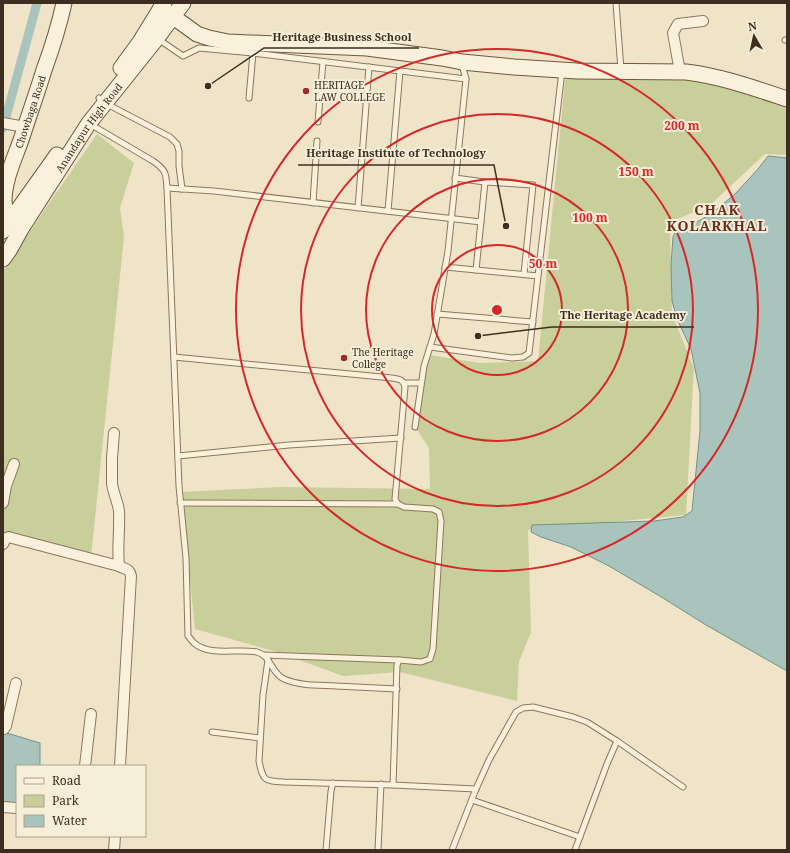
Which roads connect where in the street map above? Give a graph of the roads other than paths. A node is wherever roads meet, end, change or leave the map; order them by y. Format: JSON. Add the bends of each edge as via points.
{"nodes":[{"id":1,"x":64,"y":3,"type":"edge"},
{"id":2,"x":183,"y":3,"type":"edge"},
{"id":3,"x":616,"y":3,"type":"edge"},
{"id":4,"x":163,"y":5,"type":"edge"},
{"id":5,"x":173,"y":17,"type":"junction"},
{"id":6,"x":703,"y":21,"type":"dead end"},
{"id":7,"x":152,"y":34,"type":"junction"},
{"id":8,"x":254,"y":53,"type":"junction"},
{"id":9,"x":323,"y":62,"type":"junction"},
{"id":10,"x":462,"y":62,"type":"junction"},
{"id":11,"x":369,"y":67,"type":"junction"},
{"id":12,"x":562,"y":70,"type":"junction"},
{"id":13,"x":400,"y":71,"type":"junction"},
{"id":14,"x":622,"y":72,"type":"junction"},
{"id":15,"x":680,"y":72,"type":"junction"},
{"id":16,"x":466,"y":79,"type":"junction"},
{"id":17,"x":249,"y":98,"type":"dead end"},
{"id":18,"x":787,"y":99,"type":"edge"},
{"id":19,"x":102,"y":100,"type":"junction"},
{"id":20,"x":86,"y":122,"type":"junction"},
{"id":21,"x":318,"y":122,"type":"dead end"},
{"id":22,"x":3,"y":123,"type":"edge"},
{"id":23,"x":25,"y":127,"type":"junction"},
{"id":24,"x":317,"y":141,"type":"dead end"},
{"id":25,"x":455,"y":178,"type":"junction"},
{"id":26,"x":485,"y":182,"type":"junction"},
{"id":27,"x":167,"y":188,"type":"junction"},
{"id":28,"x":182,"y":189,"type":"junction"},
{"id":29,"x":313,"y":203,"type":"junction"},
{"id":30,"x":358,"y":208,"type":"junction"},
{"id":31,"x":388,"y":212,"type":"junction"},
{"id":32,"x":451,"y":219,"type":"junction"},
{"id":33,"x":481,"y":222,"type":"junction"},
{"id":34,"x":11,"y":227,"type":"edge"},
{"id":35,"x":3,"y":259,"type":"edge"},
{"id":36,"x":445,"y":267,"type":"junction"},
{"id":37,"x":476,"y":270,"type":"junction"},
{"id":38,"x":524,"y":274,"type":"junction"},
{"id":39,"x":538,"y":276,"type":"junction"},
{"id":40,"x":437,"y":314,"type":"junction"},
{"id":41,"x":533,"y":322,"type":"junction"},
{"id":42,"x":430,"y":347,"type":"junction"},
{"id":43,"x":174,"y":357,"type":"junction"},
{"id":44,"x":404,"y":383,"type":"junction"},
{"id":45,"x":421,"y":383,"type":"junction"},
{"id":46,"x":415,"y":427,"type":"dead end"},
{"id":47,"x":114,"y":433,"type":"dead end"},
{"id":48,"x":401,"y":438,"type":"junction"},
{"id":49,"x":178,"y":456,"type":"junction"},
{"id":50,"x":14,"y":464,"type":"dead end"},
{"id":51,"x":3,"y":503,"type":"edge"},
{"id":52,"x":180,"y":503,"type":"junction"},
{"id":53,"x":398,"y":504,"type":"junction"},
{"id":54,"x":3,"y":541,"type":"edge"},
{"id":55,"x":119,"y":566,"type":"junction"},
{"id":56,"x":263,"y":655,"type":"junction"},
{"id":57,"x":268,"y":659,"type":"junction"},
{"id":58,"x":399,"y":660,"type":"junction"},
{"id":59,"x":16,"y":683,"type":"dead end"},
{"id":60,"x":397,"y":689,"type":"junction"},
{"id":61,"x":91,"y":714,"type":"dead end"},
{"id":62,"x":3,"y":729,"type":"edge"},
{"id":63,"x":212,"y":732,"type":"dead end"},
{"id":64,"x":260,"y":738,"type":"junction"},
{"id":65,"x":617,"y":741,"type":"junction"},
{"id":66,"x":85,"y":765,"type":"edge"},
{"id":67,"x":120,"y":765,"type":"edge"},
{"id":68,"x":334,"y":783,"type":"junction"},
{"id":69,"x":381,"y":784,"type":"junction"},
{"id":70,"x":393,"y":785,"type":"junction"},
{"id":71,"x":683,"y":787,"type":"dead end"},
{"id":72,"x":476,"y":789,"type":"junction"},
{"id":73,"x":472,"y":800,"type":"junction"},
{"id":74,"x":3,"y":807,"type":"edge"},
{"id":75,"x":16,"y":808,"type":"edge"},
{"id":76,"x":115,"y":837,"type":"edge"},
{"id":77,"x":580,"y":837,"type":"junction"},
{"id":78,"x":114,"y":850,"type":"edge"},
{"id":79,"x":326,"y":850,"type":"edge"},
{"id":80,"x":378,"y":850,"type":"edge"},
{"id":81,"x":452,"y":850,"type":"edge"},
{"id":82,"x":575,"y":850,"type":"edge"}],
"edges":[{"from":1,"to":23,"type":"street","name":"Chowbaga Road"},
{"from":2,"to":5,"type":"street","name":"Anandapur High Road"},
{"from":3,"to":14,"type":"lane"},
{"from":4,"to":5,"type":"street"},
{"from":4,"to":7,"type":"street","name":"Anandapur High Road"},
{"from":5,"to":7,"type":"street","name":"Anandapur High Road"},
{"from":5,"to":10,"type":"street","via":[[197,34],[228,42],[367,48]]},
{"from":6,"to":15,"type":"street","via":[[678,24],[673,33]]},
{"from":7,"to":8,"type":"lane","via":[[183,56],[199,48]]},
{"from":7,"to":19,"type":"street","name":"Anandapur High Road"},
{"from":8,"to":9,"type":"lane"},
{"from":8,"to":17,"type":"lane"},
{"from":9,"to":11,"type":"lane"},
{"from":9,"to":21,"type":"lane"},
{"from":10,"to":12,"type":"street"},
{"from":10,"to":16,"type":"lane"},
{"from":11,"to":13,"type":"lane"},
{"from":11,"to":30,"type":"lane"},
{"from":12,"to":14,"type":"street"},
{"from":12,"to":39,"type":"lane"},
{"from":13,"to":16,"type":"lane"},
{"from":13,"to":31,"type":"lane"},
{"from":14,"to":15,"type":"street"},
{"from":15,"to":18,"type":"street","via":[[720,79]]},
{"from":16,"to":25,"type":"lane"},
{"from":19,"to":20,"type":"street","name":"Anandapur High Road"},
{"from":19,"to":28,"type":"lane","via":[[170,137],[177,144]]},
{"from":20,"to":27,"type":"lane","via":[[160,166],[165,172]]},
{"from":20,"to":34,"type":"street","name":"Anandapur High Road"},
{"from":22,"to":23,"type":"street"},
{"from":23,"to":34,"type":"street","name":"Chowbaga Road","via":[[6,186],[4,202]]},
{"from":24,"to":29,"type":"lane"},
{"from":25,"to":26,"type":"lane"},
{"from":25,"to":32,"type":"lane"},
{"from":26,"to":33,"type":"lane"},
{"from":26,"to":38,"type":"lane","via":[[533,185]]},
{"from":27,"to":28,"type":"lane"},
{"from":27,"to":43,"type":"lane"},
{"from":28,"to":29,"type":"lane"},
{"from":29,"to":30,"type":"lane"},
{"from":30,"to":31,"type":"lane"},
{"from":31,"to":32,"type":"lane"},
{"from":32,"to":33,"type":"lane"},
{"from":32,"to":36,"type":"lane"},
{"from":33,"to":37,"type":"lane"},
{"from":34,"to":35,"type":"street","name":"Anandapur High Road","via":[[10,249]]},
{"from":36,"to":37,"type":"lane"},
{"from":36,"to":40,"type":"lane"},
{"from":37,"to":38,"type":"lane"},
{"from":38,"to":39,"type":"lane"},
{"from":39,"to":41,"type":"lane"},
{"from":40,"to":41,"type":"lane"},
{"from":40,"to":42,"type":"lane"},
{"from":41,"to":42,"type":"lane","via":[[529,353],[523,357],[512,358]]},
{"from":42,"to":45,"type":"lane"},
{"from":43,"to":44,"type":"lane","via":[[401,379]]},
{"from":43,"to":49,"type":"lane"},
{"from":44,"to":45,"type":"lane"},
{"from":44,"to":48,"type":"lane"},
{"from":45,"to":46,"type":"lane"},
{"from":47,"to":55,"type":"street","via":[[112,488],[119,512]]},
{"from":48,"to":49,"type":"lane","via":[[289,445]]},
{"from":48,"to":53,"type":"lane","via":[[396,499]]},
{"from":49,"to":52,"type":"lane"},
{"from":50,"to":51,"type":"street"},
{"from":52,"to":53,"type":"lane"},
{"from":52,"to":56,"type":"lane","via":[[186,558],[188,636],[203,648],[256,652]]},
{"from":53,"to":58,"type":"lane","via":[[404,507],[432,509],[439,512],[441,521],[433,649],[430,659],[420,662]]},
{"from":54,"to":55,"type":"street","via":[[9,537]]},
{"from":55,"to":67,"type":"street","via":[[127,569],[131,576]]},
{"from":56,"to":57,"type":"lane"},
{"from":56,"to":58,"type":"lane"},
{"from":57,"to":60,"type":"lane","via":[[277,674],[294,682]]},
{"from":57,"to":64,"type":"lane"},
{"from":58,"to":60,"type":"lane"},
{"from":59,"to":62,"type":"street","via":[[6,726]]},
{"from":60,"to":70,"type":"lane"},
{"from":61,"to":66,"type":"street"},
{"from":63,"to":64,"type":"lane"},
{"from":64,"to":68,"type":"lane","via":[[259,761],[264,779]]},
{"from":65,"to":71,"type":"lane"},
{"from":65,"to":72,"type":"lane","via":[[587,722],[533,708],[523,708],[516,712]]},
{"from":65,"to":77,"type":"lane"},
{"from":68,"to":69,"type":"lane"},
{"from":68,"to":79,"type":"lane","via":[[331,791]]},
{"from":69,"to":70,"type":"lane"},
{"from":69,"to":80,"type":"lane"},
{"from":70,"to":72,"type":"lane"},
{"from":72,"to":73,"type":"lane"},
{"from":73,"to":77,"type":"lane"},
{"from":73,"to":81,"type":"lane"},
{"from":74,"to":75,"type":"street"},
{"from":76,"to":78,"type":"street"},
{"from":77,"to":82,"type":"lane"}]}
